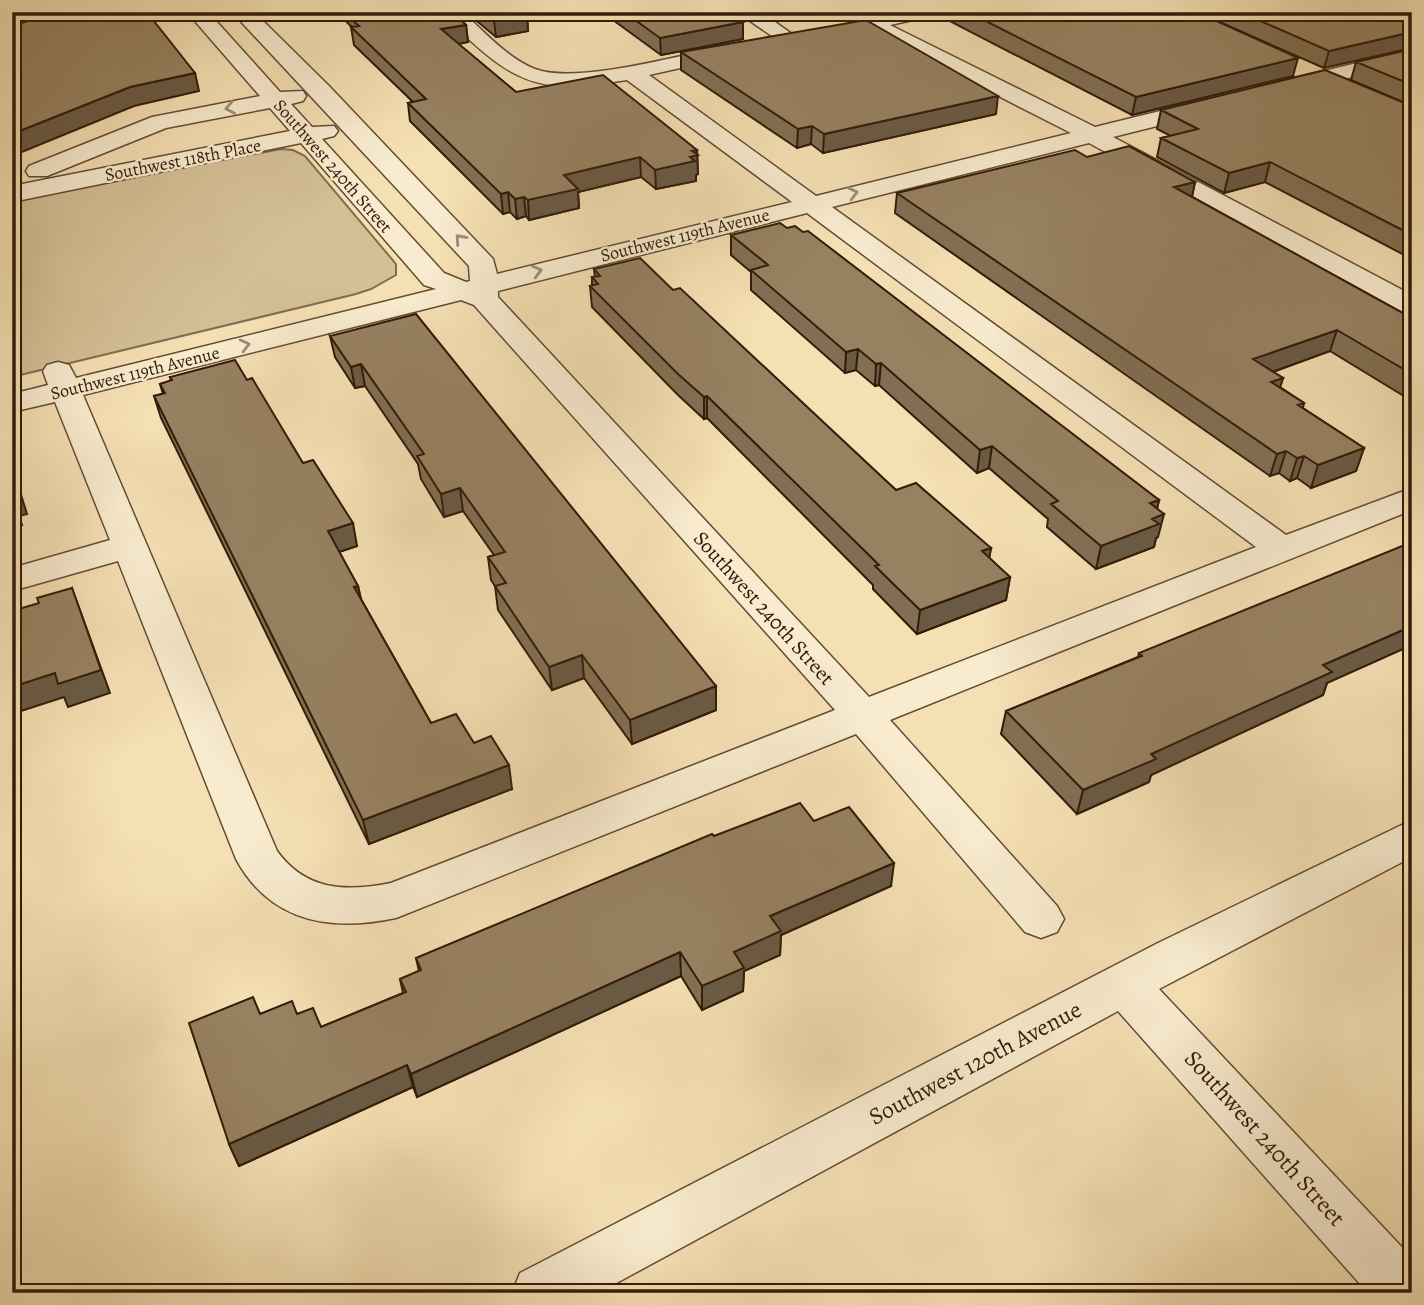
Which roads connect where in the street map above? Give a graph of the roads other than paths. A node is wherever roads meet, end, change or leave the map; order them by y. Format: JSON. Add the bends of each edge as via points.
{"nodes":[{"id":1,"x":197,"y":12,"type":"edge"},
{"id":2,"x":242,"y":12,"type":"edge"},
{"id":3,"x":450,"y":12,"type":"edge"},
{"id":4,"x":747,"y":12,"type":"edge"},
{"id":5,"x":924,"y":12,"type":"edge"},
{"id":6,"x":856,"y":21,"type":"edge"},
{"id":7,"x":816,"y":34,"type":"edge"},
{"id":8,"x":789,"y":39,"type":"junction"},
{"id":9,"x":1412,"y":39,"type":"edge"},
{"id":10,"x":1412,"y":56,"type":"edge"},
{"id":11,"x":1294,"y":65,"type":"junction"},
{"id":12,"x":629,"y":71,"type":"junction"},
{"id":13,"x":1322,"y":78,"type":"junction"},
{"id":14,"x":1243,"y":89,"type":"junction"},
{"id":15,"x":321,"y":91,"type":"junction"},
{"id":16,"x":275,"y":99,"type":"junction"},
{"id":17,"x":1068,"y":122,"type":"junction"},
{"id":18,"x":353,"y":126,"type":"junction"},
{"id":19,"x":307,"y":135,"type":"junction"},
{"id":20,"x":1091,"y":135,"type":"junction"},
{"id":21,"x":48,"y":166,"type":"junction"},
{"id":22,"x":76,"y":181,"type":"junction"},
{"id":23,"x":12,"y":182,"type":"edge"},
{"id":24,"x":12,"y":194,"type":"edge"},
{"id":25,"x":802,"y":196,"type":"junction"},
{"id":26,"x":434,"y":279,"type":"junction"},
{"id":27,"x":478,"y":285,"type":"junction"},
{"id":28,"x":1412,"y":307,"type":"edge"},
{"id":29,"x":62,"y":380,"type":"junction"},
{"id":30,"x":12,"y":382,"type":"edge"},
{"id":31,"x":12,"y":403,"type":"edge"},
{"id":32,"x":1412,"y":498,"type":"edge"},
{"id":33,"x":130,"y":547,"type":"junction"},
{"id":34,"x":1282,"y":549,"type":"junction"},
{"id":35,"x":12,"y":580,"type":"edge"},
{"id":36,"x":862,"y":715,"type":"junction"},
{"id":37,"x":1412,"y":837,"type":"edge"},
{"id":38,"x":1041,"y":919,"type":"dead end"},
{"id":39,"x":1124,"y":984,"type":"junction"},
{"id":40,"x":540,"y":1293,"type":"edge"},
{"id":41,"x":1406,"y":1293,"type":"edge"}],
"edges":[{"from":1,"to":16,"type":"street","name":"Southwest 240th Street"},
{"from":2,"to":15,"type":"street","name":"Southwest 240th Street"},
{"from":3,"to":12,"type":"street","via":[[523,71],[544,78],[576,80]]},
{"from":4,"to":8,"type":"street"},
{"from":5,"to":6,"type":"street"},
{"from":6,"to":17,"type":"street"},
{"from":7,"to":8,"type":"street"},
{"from":8,"to":12,"type":"street"},
{"from":9,"to":11,"type":"street"},
{"from":10,"to":13,"type":"street","name":"Southwest 119th Avenue","via":[[1354,80]]},
{"from":11,"to":13,"type":"street"},
{"from":11,"to":14,"type":"street"},
{"from":12,"to":25,"type":"street"},
{"from":13,"to":14,"type":"street","name":"Southwest 119th Avenue"},
{"from":14,"to":17,"type":"street"},
{"from":14,"to":20,"type":"street","name":"Southwest 119th Avenue"},
{"from":15,"to":16,"type":"street","name":"Southwest 118th Place"},
{"from":15,"to":18,"type":"street","name":"Southwest 240th Street"},
{"from":16,"to":19,"type":"street","name":"Southwest 240th Street"},
{"from":16,"to":21,"type":"street","name":"Southwest 118th Place","one_way":true,"via":[[160,122]]},
{"from":17,"to":20,"type":"street"},
{"from":17,"to":25,"type":"street"},
{"from":18,"to":19,"type":"street","name":"Southwest 118th Place"},
{"from":27,"to":18,"type":"street","name":"Southwest 240th Street","one_way":true},
{"from":19,"to":22,"type":"street","name":"Southwest 118th Place"},
{"from":19,"to":26,"type":"street","name":"Southwest 240th Street"},
{"from":25,"to":20,"type":"street","name":"Southwest 119th Avenue","one_way":true},
{"from":20,"to":28,"type":"street"},
{"from":21,"to":22,"type":"street","via":[[51,177]]},
{"from":21,"to":23,"type":"street","name":"Southwest 118th Place"},
{"from":22,"to":24,"type":"street","name":"Southwest 118th Place"},
{"from":25,"to":27,"type":"street","name":"Southwest 119th Avenue"},
{"from":25,"to":34,"type":"street"},
{"from":26,"to":27,"type":"street","name":"Southwest 240th Street"},
{"from":26,"to":29,"type":"street","name":"Southwest 119th Avenue"},
{"from":29,"to":27,"type":"street","name":"Southwest 119th Avenue","one_way":true},
{"from":27,"to":36,"type":"street","name":"Southwest 240th Street"},
{"from":29,"to":30,"type":"street","name":"Southwest 119th Avenue"},
{"from":29,"to":31,"type":"street","name":"Southwest 119th Avenue"},
{"from":29,"to":33,"type":"street"},
{"from":32,"to":34,"type":"street"},
{"from":33,"to":35,"type":"street"},
{"from":33,"to":36,"type":"street","via":[[258,859],[274,882],[314,902],[360,907],[396,900]]},
{"from":34,"to":36,"type":"street"},
{"from":36,"to":38,"type":"street","name":"Southwest 240th Street"},
{"from":37,"to":39,"type":"street","name":"Southwest 120th Avenue"},
{"from":39,"to":40,"type":"street","name":"Southwest 120th Avenue"},
{"from":39,"to":41,"type":"street","name":"Southwest 240th Street"}]}
